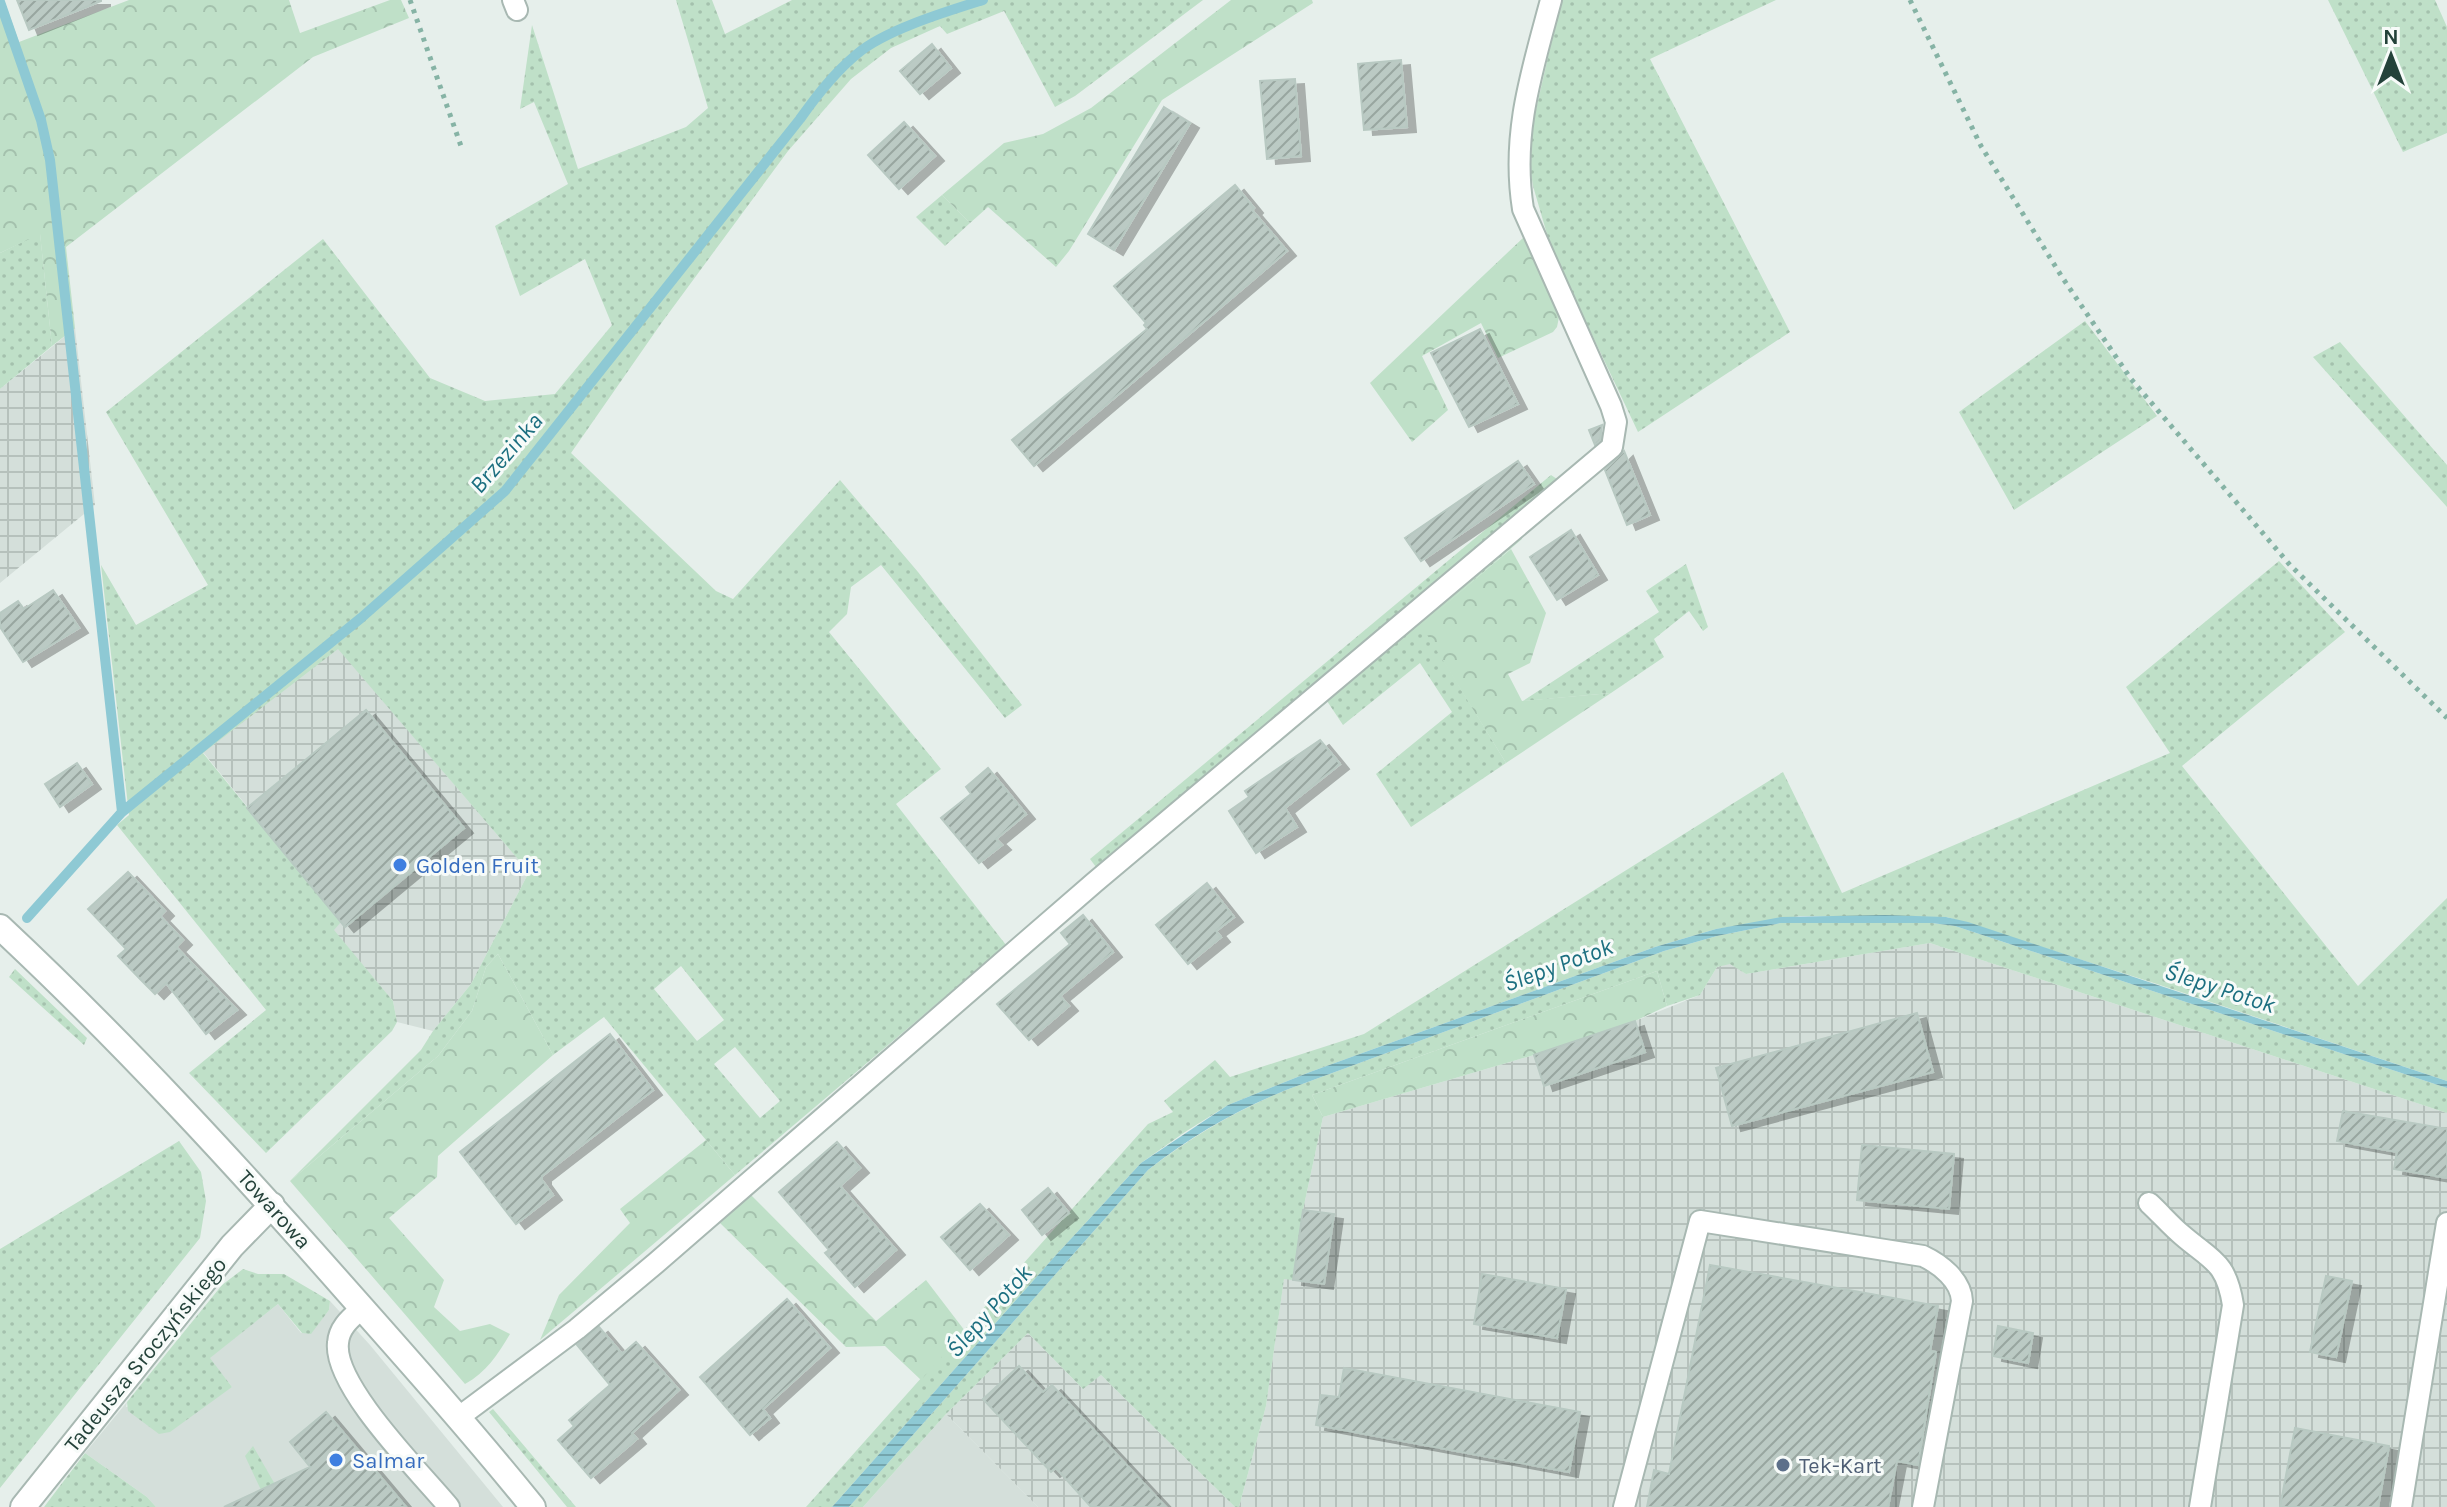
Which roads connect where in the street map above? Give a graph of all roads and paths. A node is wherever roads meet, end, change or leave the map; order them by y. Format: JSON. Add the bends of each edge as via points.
{"nodes":[{"id":1,"x":410,"y":0,"type":"edge"},
{"id":2,"x":1551,"y":0,"type":"edge"},
{"id":3,"x":1910,"y":0,"type":"edge"},
{"id":4,"x":462,"y":149,"type":"dead end"},
{"id":5,"x":2447,"y":718,"type":"edge"},
{"id":6,"x":0,"y":927,"type":"edge"},
{"id":7,"x":2149,"y":1203,"type":"dead end"},
{"id":8,"x":272,"y":1205,"type":"junction"},
{"id":9,"x":2447,"y":1223,"type":"edge"},
{"id":10,"x":362,"y":1308,"type":"junction"},
{"id":11,"x":459,"y":1417,"type":"junction"},
{"id":12,"x":23,"y":1507,"type":"edge"},
{"id":13,"x":449,"y":1507,"type":"edge"},
{"id":14,"x":533,"y":1507,"type":"edge"},
{"id":15,"x":1624,"y":1507,"type":"edge"},
{"id":16,"x":1923,"y":1507,"type":"edge"},
{"id":17,"x":2200,"y":1507,"type":"edge"},
{"id":18,"x":2401,"y":1507,"type":"edge"}],
"edges":[{"from":1,"to":4,"type":"path"},
{"from":2,"to":11,"type":"lane","via":[[1525,102],[1518,177],[1523,209],[1611,406],[1616,422],[1612,447],[1083,892],[656,1263]]},
{"from":3,"to":5,"type":"path","via":[[1981,146],[2131,379],[2290,565]]},
{"from":6,"to":8,"type":"street","name":"Towarowa","via":[[86,1007]]},
{"from":7,"to":17,"type":"lane","via":[[2219,1265],[2231,1292],[2231,1321]]},
{"from":8,"to":10,"type":"street","name":"Towarowa"},
{"from":8,"to":12,"type":"street","name":"Tadeusza Sroczyńskiego","via":[[232,1246]]},
{"from":9,"to":18,"type":"lane"},
{"from":10,"to":11,"type":"street","name":"Towarowa"},
{"from":10,"to":13,"type":"lane","via":[[340,1334],[341,1369],[361,1402]]},
{"from":11,"to":14,"type":"street","name":"Towarowa"},
{"from":15,"to":16,"type":"lane","via":[[1700,1221],[1923,1256],[1958,1285],[1962,1301]]}]}
